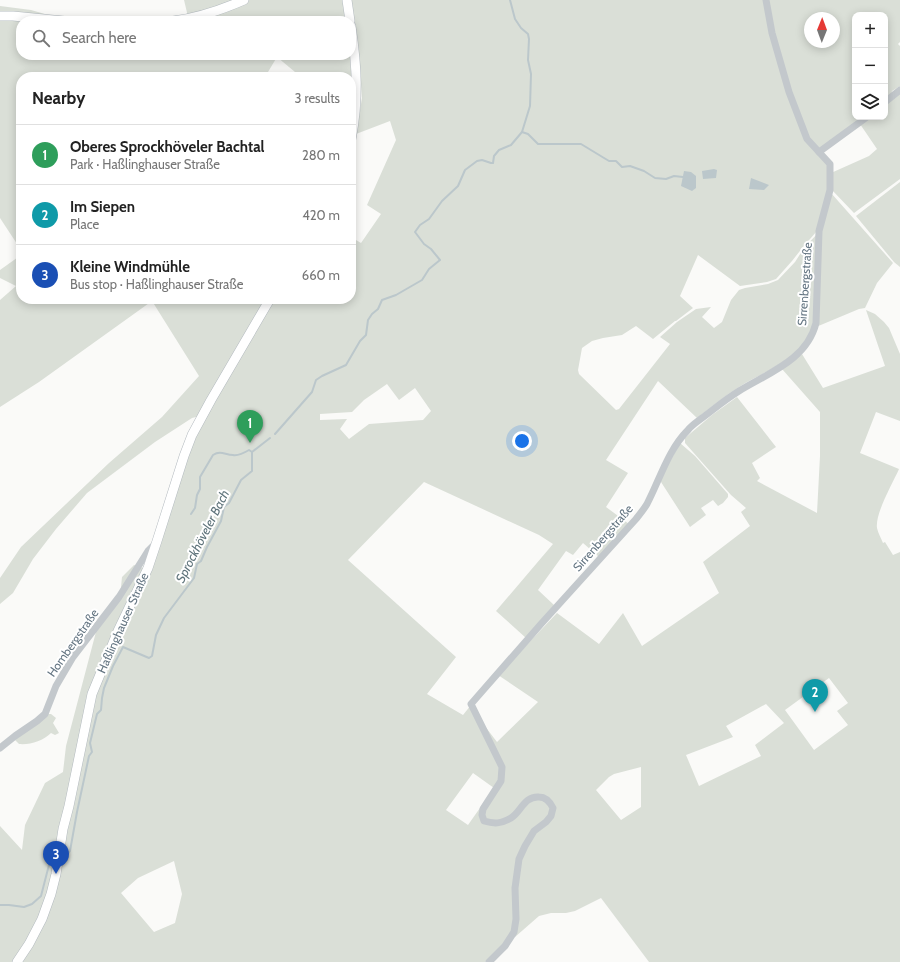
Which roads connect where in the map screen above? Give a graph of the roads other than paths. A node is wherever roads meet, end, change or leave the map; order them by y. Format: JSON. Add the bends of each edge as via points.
{"nodes":[{"id":1,"x":244,"y":0,"type":"edge"},
{"id":2,"x":347,"y":0,"type":"edge"},
{"id":3,"x":766,"y":0,"type":"edge"},
{"id":4,"x":0,"y":16,"type":"edge"},
{"id":5,"x":16,"y":16,"type":"edge"},
{"id":6,"x":200,"y":16,"type":"edge"},
{"id":7,"x":349,"y":16,"type":"edge"},
{"id":8,"x":355,"y":60,"type":"edge"},
{"id":9,"x":356,"y":72,"type":"edge"},
{"id":10,"x":356,"y":76,"type":"edge"},
{"id":11,"x":900,"y":90,"type":"edge"},
{"id":12,"x":888,"y":100,"type":"edge"},
{"id":13,"x":356,"y":112,"type":"edge"},
{"id":14,"x":863,"y":120,"type":"edge"},
{"id":15,"x":819,"y":152,"type":"junction"},
{"id":16,"x":267,"y":304,"type":"edge"},
{"id":17,"x":157,"y":541,"type":"junction"},
{"id":18,"x":0,"y":748,"type":"edge"},
{"id":19,"x":17,"y":962,"type":"edge"},
{"id":20,"x":489,"y":962,"type":"edge"}],
"edges":[{"from":1,"to":6,"type":"main road"},
{"from":2,"to":7,"type":"main road"},
{"from":3,"to":15,"type":"street","name":"Sirrenbergstraße","via":[[772,33],[790,92],[808,139]]},
{"from":4,"to":5,"type":"main road"},
{"from":8,"to":9,"type":"main road"},
{"from":10,"to":13,"type":"main road"},
{"from":11,"to":12,"type":"street"},
{"from":14,"to":15,"type":"street"},
{"from":15,"to":20,"type":"street","name":"Sirrenbergstraße","via":[[830,164],[830,190],[820,231],[816,322],[811,336],[795,357],[738,392],[688,429],[678,440],[646,505],[636,518],[471,704],[502,767],[501,781],[483,809],[484,822],[500,823],[512,818],[533,797],[543,797],[553,808],[551,816],[534,831],[524,846],[519,859],[514,932],[505,946]]},
{"from":16,"to":17,"type":"main road","name":"Haßlinghauser Straße","via":[[192,435]]},
{"from":17,"to":18,"type":"street","name":"Hombergstraße","via":[[119,597],[73,657],[56,686],[45,714]]},
{"from":17,"to":19,"type":"main road","name":"Haßlinghauser Straße","via":[[148,568],[92,694],[51,894],[42,919]]}]}
